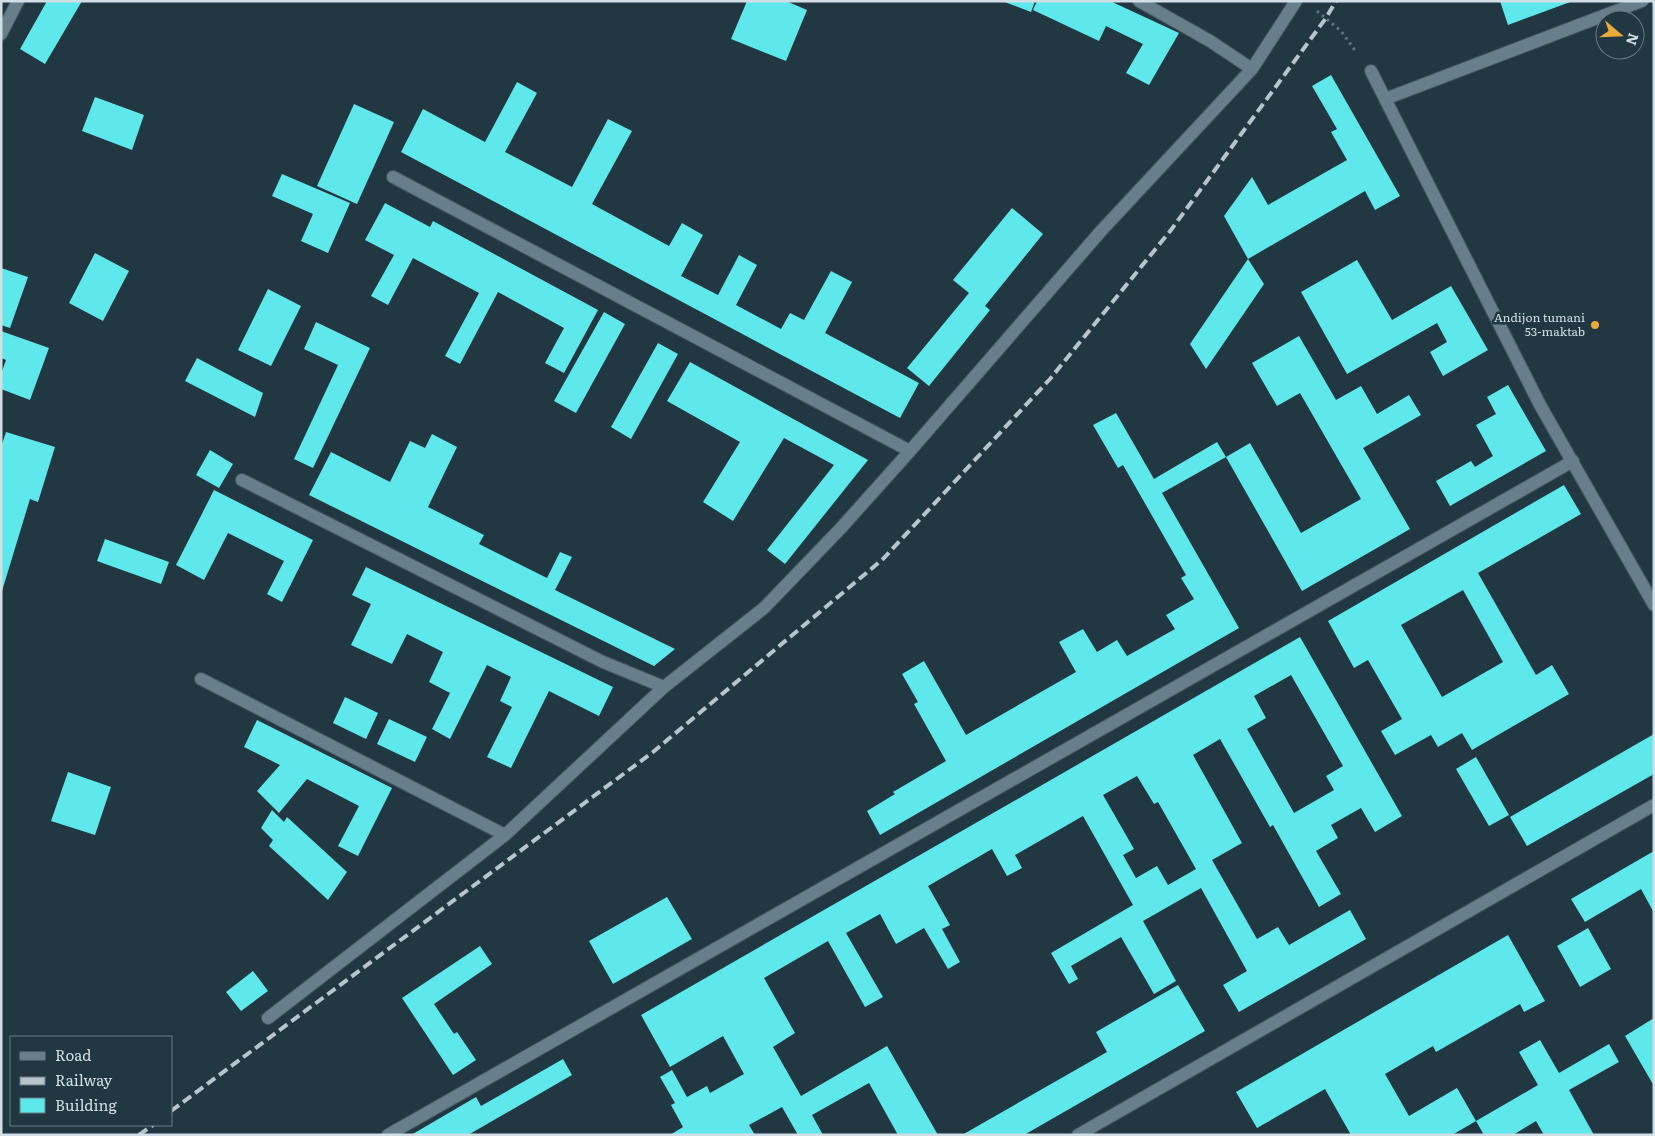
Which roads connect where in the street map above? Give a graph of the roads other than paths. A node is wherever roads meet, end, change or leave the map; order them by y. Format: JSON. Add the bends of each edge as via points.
{"nodes":[{"id":1,"x":18,"y":1,"type":"edge"},
{"id":2,"x":1138,"y":1,"type":"edge"},
{"id":3,"x":1296,"y":1,"type":"edge"},
{"id":4,"x":1642,"y":1,"type":"edge"},
{"id":5,"x":1,"y":34,"type":"edge"},
{"id":6,"x":1252,"y":69,"type":"junction"},
{"id":7,"x":1371,"y":71,"type":"road end"},
{"id":8,"x":1385,"y":99,"type":"junction"},
{"id":9,"x":393,"y":177,"type":"dead end"},
{"id":10,"x":910,"y":451,"type":"junction"},
{"id":11,"x":1572,"y":461,"type":"junction"},
{"id":12,"x":242,"y":480,"type":"dead end"},
{"id":13,"x":1654,"y":605,"type":"edge"},
{"id":14,"x":201,"y":679,"type":"dead end"},
{"id":15,"x":664,"y":687,"type":"junction"},
{"id":16,"x":1654,"y":805,"type":"edge"},
{"id":17,"x":505,"y":835,"type":"junction"},
{"id":18,"x":268,"y":1018,"type":"dead end"},
{"id":19,"x":388,"y":1135,"type":"edge"},
{"id":20,"x":1078,"y":1135,"type":"edge"}],
"edges":[{"from":1,"to":5,"type":"street"},
{"from":2,"to":6,"type":"street","via":[[1210,41]]},
{"from":3,"to":6,"type":"street"},
{"from":4,"to":8,"type":"street"},
{"from":6,"to":10,"type":"street","via":[[1101,230]]},
{"from":7,"to":8,"type":"street"},
{"from":8,"to":11,"type":"street","via":[[1540,405]]},
{"from":9,"to":10,"type":"street"},
{"from":10,"to":15,"type":"street","via":[[764,608]]},
{"from":11,"to":13,"type":"street"},
{"from":11,"to":19,"type":"street"},
{"from":12,"to":15,"type":"street","via":[[603,662]]},
{"from":14,"to":17,"type":"street"},
{"from":15,"to":17,"type":"street"},
{"from":16,"to":20,"type":"street"},
{"from":17,"to":18,"type":"street"}]}
